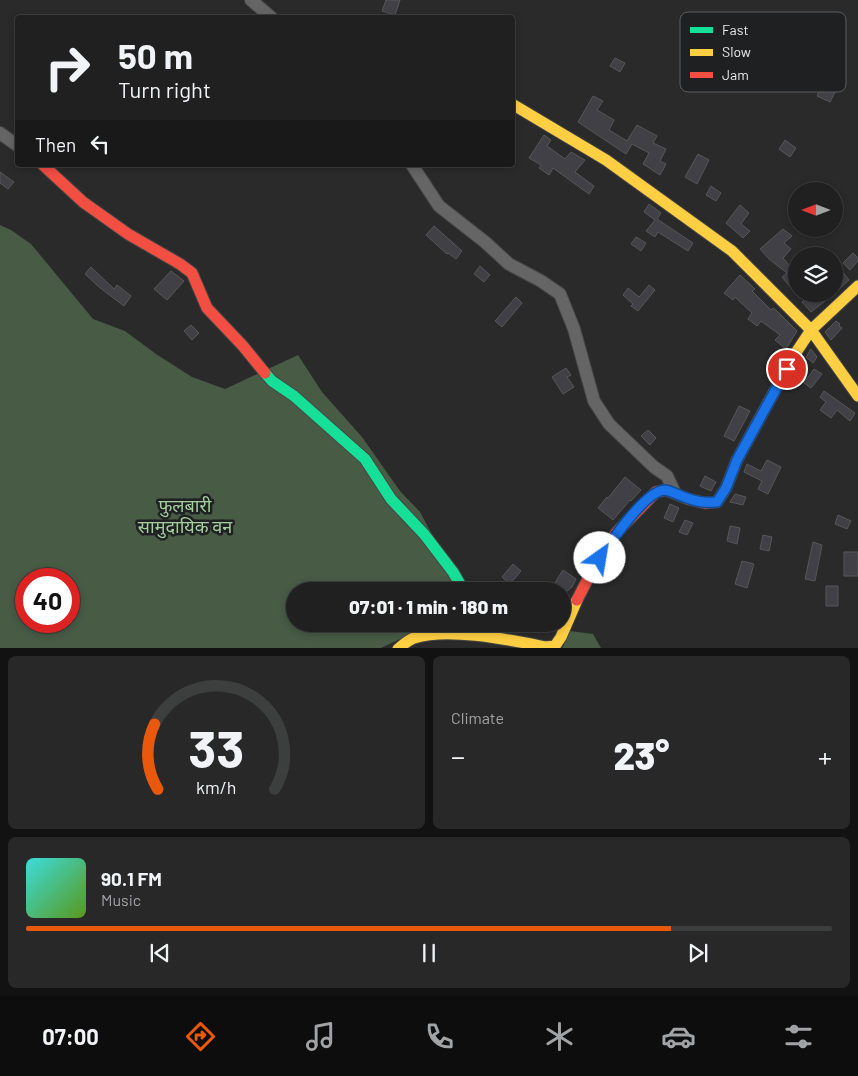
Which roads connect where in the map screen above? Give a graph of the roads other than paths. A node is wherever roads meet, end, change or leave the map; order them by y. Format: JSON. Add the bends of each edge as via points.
{"nodes":[{"id":1,"x":251,"y":0,"type":"edge"},
{"id":2,"x":268,"y":15,"type":"edge"},
{"id":3,"x":515,"y":106,"type":"edge"},
{"id":4,"x":0,"y":133,"type":"edge"},
{"id":5,"x":15,"y":144,"type":"edge"},
{"id":6,"x":45,"y":167,"type":"edge"},
{"id":7,"x":413,"y":167,"type":"edge"},
{"id":8,"x":858,"y":286,"type":"edge"},
{"id":9,"x":811,"y":330,"type":"junction"},
{"id":10,"x":858,"y":396,"type":"edge"},
{"id":11,"x":675,"y":493,"type":"junction"},
{"id":12,"x":459,"y":582,"type":"edge"},
{"id":13,"x":431,"y":632,"type":"edge"},
{"id":14,"x":428,"y":634,"type":"junction"},
{"id":15,"x":398,"y":648,"type":"edge"}],
"edges":[{"from":1,"to":2,"type":"street"},
{"from":3,"to":9,"type":"street","via":[[606,160],[732,251]]},
{"from":4,"to":5,"type":"street"},
{"from":6,"to":12,"type":"street","via":[[82,202],[192,273],[207,308],[272,382],[294,396],[365,459],[391,499],[424,534]]},
{"from":7,"to":11,"type":"street","via":[[439,206],[509,264],[560,294],[574,329],[594,401],[609,424],[667,476]]},
{"from":8,"to":9,"type":"street"},
{"from":9,"to":10,"type":"street"},
{"from":9,"to":11,"type":"street","via":[[737,460],[717,502],[705,503]]},
{"from":11,"to":14,"type":"street","via":[[666,490],[656,492],[616,533],[592,571],[555,646]]},
{"from":13,"to":14,"type":"street"},
{"from":14,"to":15,"type":"street","via":[[412,638]]}]}
